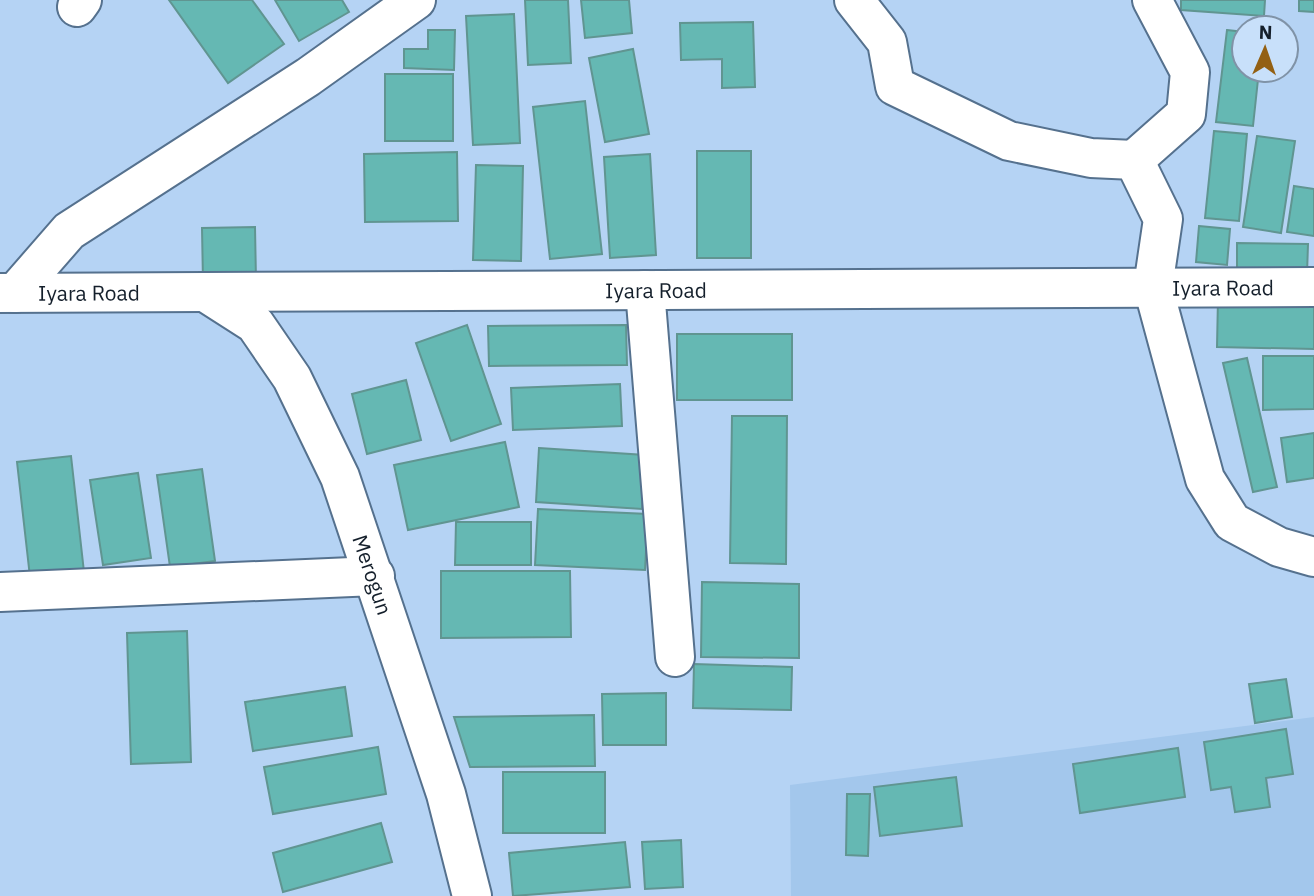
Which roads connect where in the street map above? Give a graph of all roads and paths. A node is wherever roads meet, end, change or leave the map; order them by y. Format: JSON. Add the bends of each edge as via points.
{"nodes":[{"id":1,"x":416,"y":0,"type":"edge"},
{"id":2,"x":854,"y":0,"type":"edge"},
{"id":3,"x":1152,"y":0,"type":"edge"},
{"id":4,"x":1134,"y":160,"type":"junction"},
{"id":5,"x":1153,"y":287,"type":"junction"},
{"id":6,"x":1314,"y":287,"type":"edge"},
{"id":7,"x":646,"y":290,"type":"junction"},
{"id":8,"x":205,"y":292,"type":"junction"},
{"id":9,"x":7,"y":293,"type":"edge"},
{"id":10,"x":1314,"y":557,"type":"edge"},
{"id":11,"x":375,"y":576,"type":"junction"},
{"id":12,"x":0,"y":592,"type":"edge"},
{"id":13,"x":675,"y":657,"type":"dead end"},
{"id":14,"x":463,"y":894,"type":"edge"}],
"edges":[{"from":1,"to":9,"type":"street","via":[[308,77],[69,231]]},
{"from":2,"to":4,"type":"street","via":[[887,42],[895,86],[1009,141],[1091,158]]},
{"from":3,"to":4,"type":"street","via":[[1190,72],[1186,114]]},
{"from":4,"to":5,"type":"street","via":[[1163,219]]},
{"from":5,"to":6,"type":"street","name":"Iyara Road"},
{"from":5,"to":7,"type":"street","name":"Iyara Road"},
{"from":5,"to":10,"type":"street","via":[[1205,479],[1232,522],[1279,547]]},
{"from":7,"to":8,"type":"street","name":"Iyara Road"},
{"from":7,"to":13,"type":"street"},
{"from":8,"to":9,"type":"street","name":"Iyara Road"},
{"from":8,"to":11,"type":"street","name":"Merogun","via":[[254,324],[292,378],[340,477]]},
{"from":11,"to":12,"type":"street"},
{"from":11,"to":14,"type":"street","name":"Merogun","via":[[446,794]]}]}
